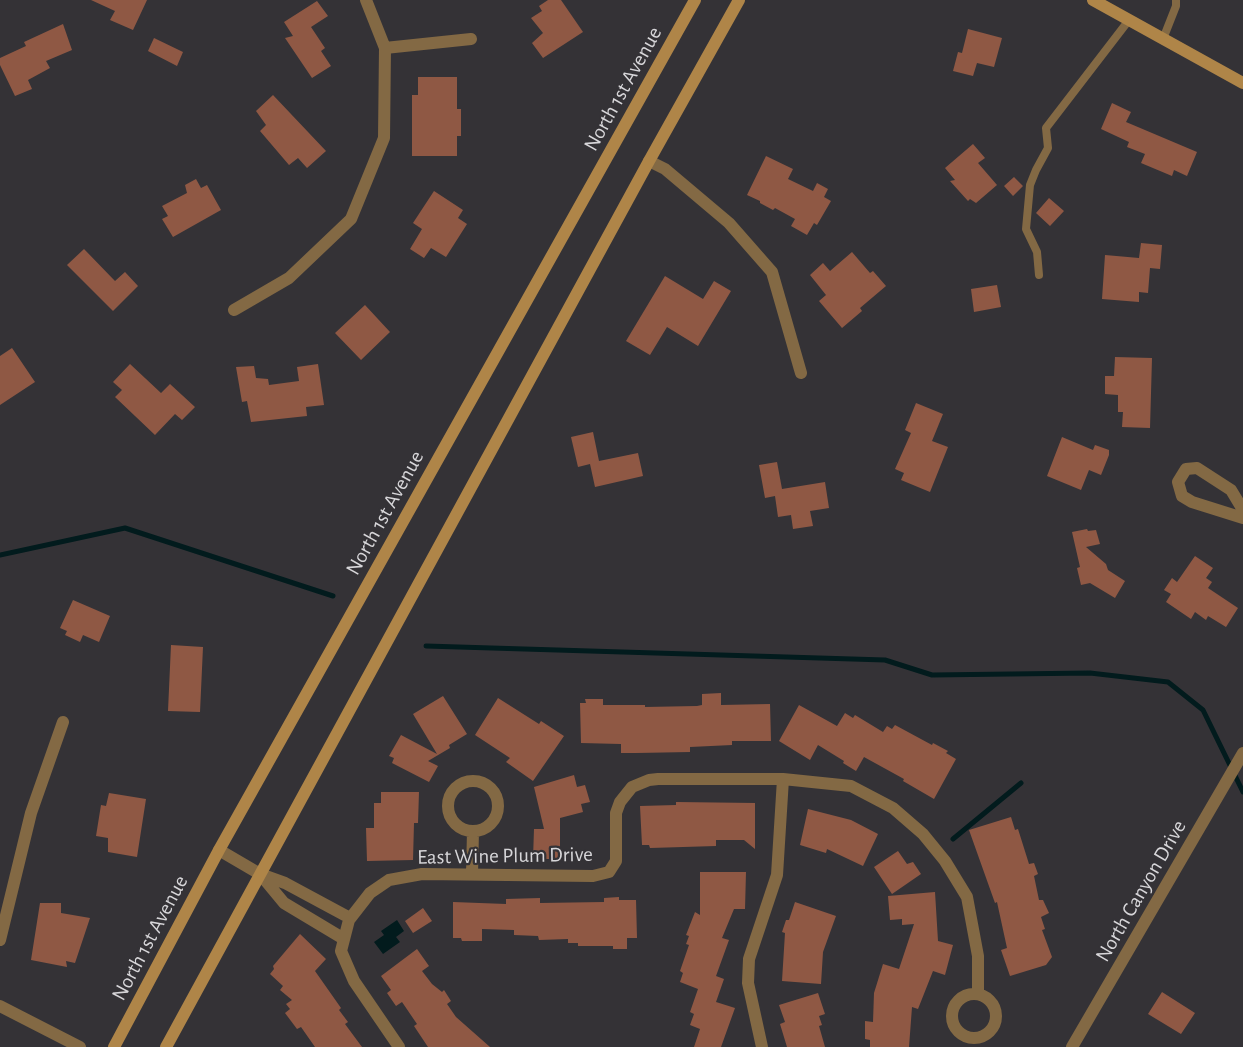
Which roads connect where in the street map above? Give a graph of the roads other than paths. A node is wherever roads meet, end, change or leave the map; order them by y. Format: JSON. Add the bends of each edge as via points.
{"nodes":[{"id":1,"x":366,"y":0,"type":"edge"},
{"id":2,"x":695,"y":0,"type":"edge"},
{"id":3,"x":739,"y":0,"type":"edge"},
{"id":4,"x":1093,"y":0,"type":"edge"},
{"id":5,"x":1176,"y":0,"type":"edge"},
{"id":6,"x":1129,"y":20,"type":"junction"},
{"id":7,"x":471,"y":39,"type":"dead end"},
{"id":8,"x":1163,"y":39,"type":"junction"},
{"id":9,"x":385,"y":48,"type":"junction"},
{"id":10,"x":1243,"y":84,"type":"edge"},
{"id":11,"x":649,"y":161,"type":"junction"},
{"id":12,"x":1039,"y":275,"type":"dead end"},
{"id":13,"x":234,"y":310,"type":"dead end"},
{"id":14,"x":801,"y":373,"type":"dead end"},
{"id":15,"x":1243,"y":510,"type":"edge"},
{"id":16,"x":1243,"y":518,"type":"edge"},
{"id":17,"x":63,"y":722,"type":"dead end"},
{"id":18,"x":1243,"y":753,"type":"edge"},
{"id":19,"x":783,"y":779,"type":"junction"},
{"id":20,"x":473,"y":831,"type":"junction"},
{"id":21,"x":219,"y":850,"type":"junction"},
{"id":22,"x":260,"y":874,"type":"junction"},
{"id":23,"x":472,"y":874,"type":"junction"},
{"id":24,"x":350,"y":919,"type":"junction"},
{"id":25,"x":344,"y":939,"type":"junction"},
{"id":26,"x":0,"y":940,"type":"edge"},
{"id":27,"x":978,"y":994,"type":"dead end"},
{"id":28,"x":0,"y":1006,"type":"edge"},
{"id":29,"x":80,"y":1047,"type":"edge"},
{"id":30,"x":114,"y":1047,"type":"edge"},
{"id":31,"x":166,"y":1047,"type":"edge"},
{"id":32,"x":399,"y":1047,"type":"edge"},
{"id":33,"x":762,"y":1047,"type":"edge"},
{"id":34,"x":1072,"y":1047,"type":"edge"}],
"edges":[{"from":1,"to":9,"type":"street"},
{"from":2,"to":21,"type":"main road","name":"North 1st Avenue"},
{"from":3,"to":11,"type":"main road"},
{"from":4,"to":6,"type":"main road"},
{"from":5,"to":8,"type":"lane"},
{"from":6,"to":8,"type":"main road"},
{"from":6,"to":12,"type":"lane","via":[[1046,128],[1048,148],[1030,185],[1026,229],[1037,252]]},
{"from":7,"to":9,"type":"street"},
{"from":8,"to":10,"type":"main road"},
{"from":9,"to":13,"type":"street","via":[[384,138],[351,219],[289,278]]},
{"from":11,"to":14,"type":"street","via":[[665,169],[729,223],[772,272]]},
{"from":11,"to":22,"type":"main road"},
{"from":15,"to":16,"type":"street","via":[[1231,490],[1197,468],[1186,469],[1178,482],[1182,496],[1192,502]]},
{"from":17,"to":26,"type":"street","via":[[31,813]]},
{"from":18,"to":34,"type":"street","name":"North Canyon Drive"},
{"from":19,"to":23,"type":"street","name":"East Wine Plum Drive","via":[[648,780],[632,787],[618,807],[616,861],[609,872],[593,876]]},
{"from":19,"to":27,"type":"street","name":"East Wine Plum Drive","via":[[851,786],[892,808],[923,834],[967,897],[978,956]]},
{"from":19,"to":33,"type":"street","via":[[777,875],[749,958],[748,983]]},
{"from":20,"to":20,"type":"street","via":[[489,826],[495,819],[498,802],[490,787],[473,781],[458,785],[448,803],[454,823]]},
{"from":20,"to":23,"type":"street"},
{"from":21,"to":22,"type":"street"},
{"from":21,"to":30,"type":"main road","name":"North 1st Avenue"},
{"from":22,"to":24,"type":"street","via":[[285,883]]},
{"from":22,"to":25,"type":"street","via":[[284,903]]},
{"from":22,"to":31,"type":"main road"},
{"from":23,"to":24,"type":"street","name":"East Wine Plum Drive","via":[[422,874],[389,880],[370,893]]},
{"from":24,"to":25,"type":"street"},
{"from":25,"to":32,"type":"street","via":[[341,951],[354,981]]},
{"from":28,"to":29,"type":"street"}]}
